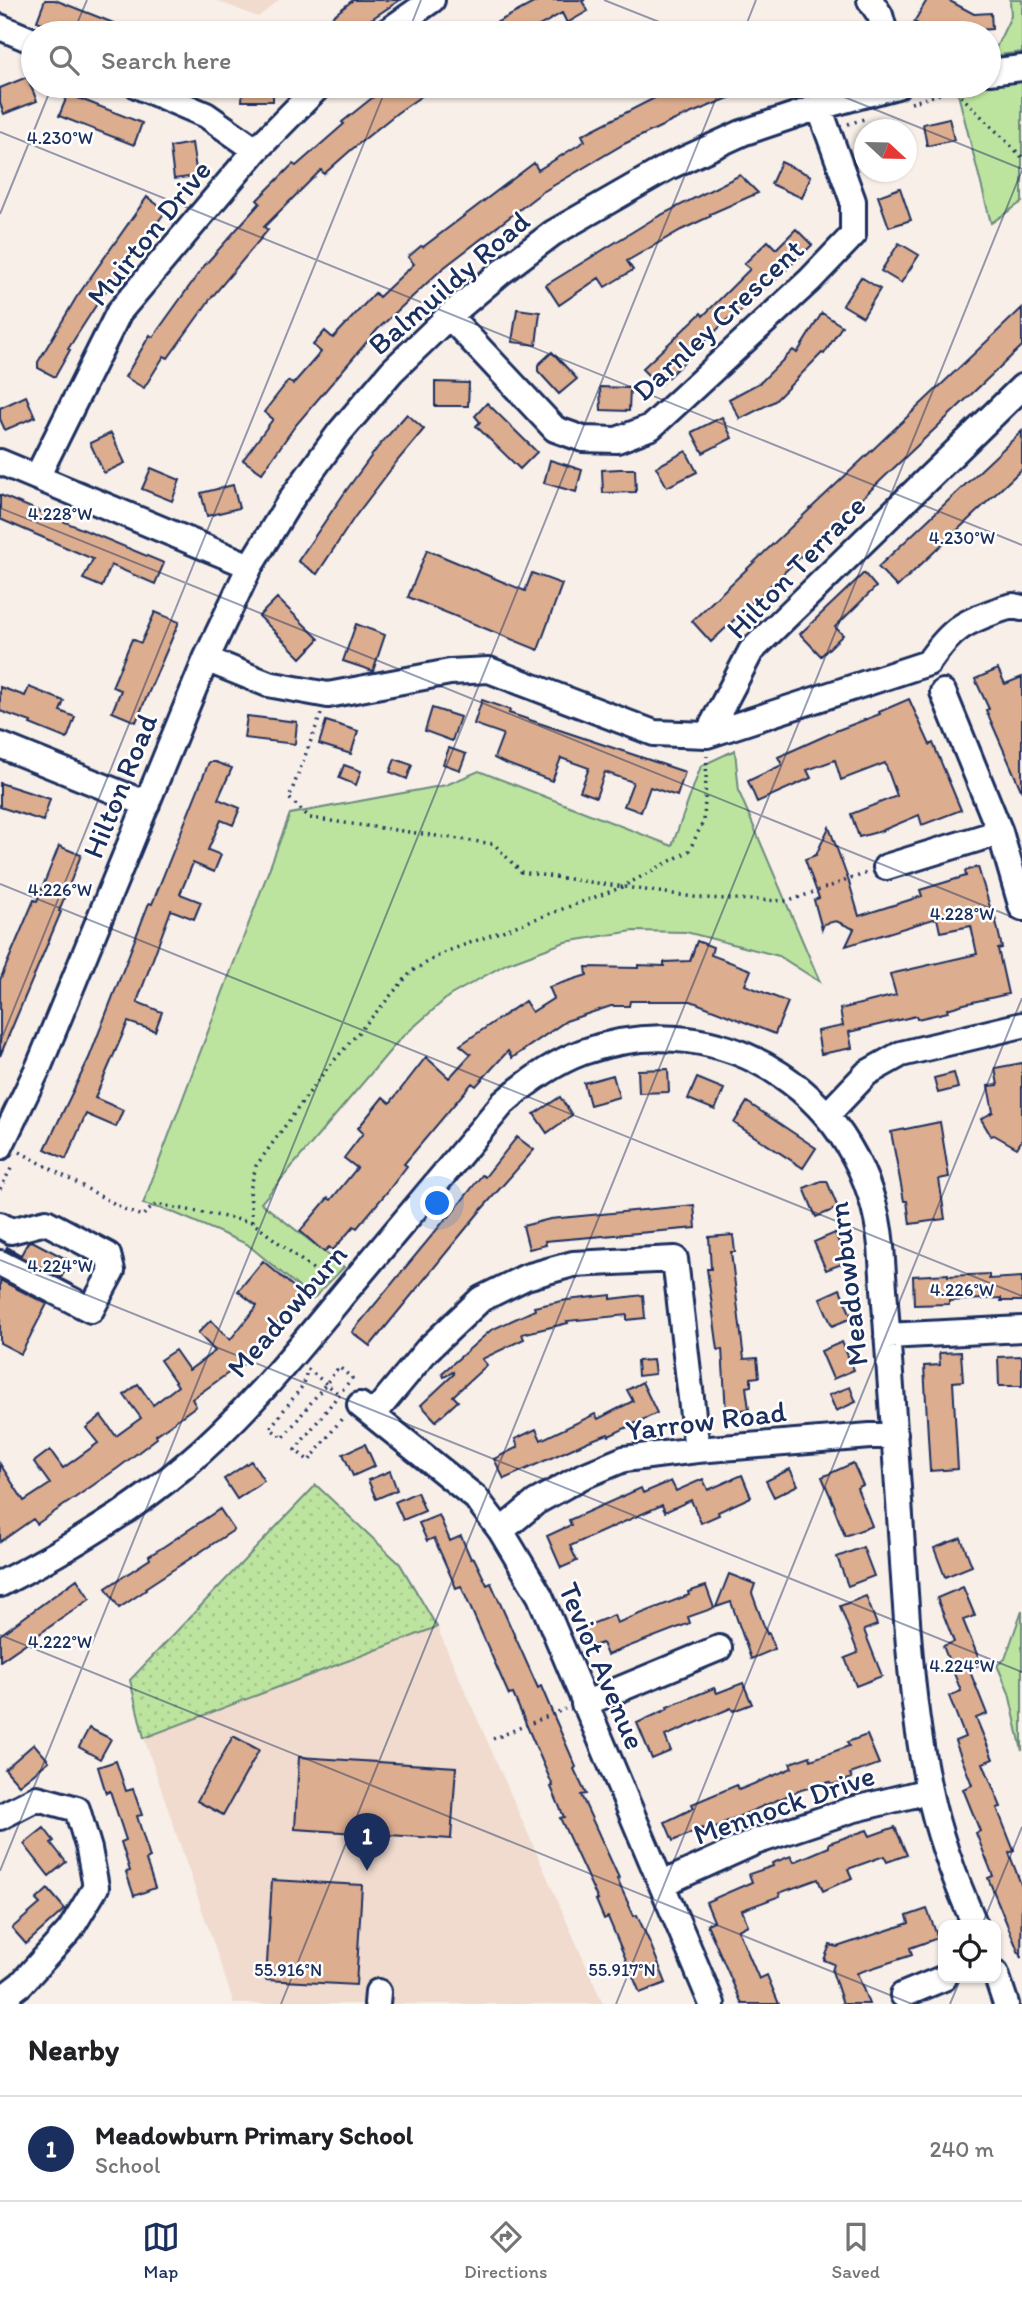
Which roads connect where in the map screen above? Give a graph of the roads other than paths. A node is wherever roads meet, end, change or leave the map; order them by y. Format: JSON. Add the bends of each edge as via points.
{"nodes":[{"id":1,"x":432,"y":0,"type":"edge"},
{"id":2,"x":870,"y":0,"type":"edge"},
{"id":3,"x":402,"y":21,"type":"edge"},
{"id":4,"x":882,"y":21,"type":"edge"},
{"id":5,"x":0,"y":27,"type":"edge"},
{"id":6,"x":21,"y":36,"type":"edge"},
{"id":7,"x":1022,"y":68,"type":"edge"},
{"id":8,"x":1001,"y":75,"type":"edge"},
{"id":9,"x":166,"y":98,"type":"edge"},
{"id":10,"x":307,"y":98,"type":"edge"},
{"id":11,"x":885,"y":98,"type":"edge"},
{"id":12,"x":819,"y":107,"type":"junction"},
{"id":13,"x":256,"y":150,"type":"junction"},
{"id":14,"x":449,"y":316,"type":"junction"},
{"id":15,"x":1022,"y":387,"type":"edge"},
{"id":16,"x":0,"y":462,"type":"edge"},
{"id":17,"x":37,"y":477,"type":"junction"},
{"id":18,"x":250,"y":566,"type":"junction"},
{"id":19,"x":1022,"y":608,"type":"edge"},
{"id":20,"x":206,"y":659,"type":"junction"},
{"id":21,"x":936,"y":678,"type":"junction"},
{"id":22,"x":707,"y":735,"type":"junction"},
{"id":23,"x":0,"y":746,"type":"edge"},
{"id":24,"x":146,"y":804,"type":"junction"},
{"id":25,"x":1000,"y":832,"type":"junction"},
{"id":26,"x":886,"y":867,"type":"road end"},
{"id":27,"x":1022,"y":908,"type":"edge"},
{"id":28,"x":1022,"y":1025,"type":"edge"},
{"id":29,"x":827,"y":1115,"type":"junction"},
{"id":30,"x":12,"y":1150,"type":"edge"},
{"id":31,"x":0,"y":1224,"type":"edge"},
{"id":32,"x":0,"y":1264,"type":"edge"},
{"id":33,"x":1022,"y":1329,"type":"edge"},
{"id":34,"x":887,"y":1336,"type":"junction"},
{"id":35,"x":895,"y":1434,"type":"junction"},
{"id":36,"x":697,"y":1450,"type":"junction"},
{"id":37,"x":501,"y":1531,"type":"junction"},
{"id":38,"x":0,"y":1584,"type":"edge"},
{"id":39,"x":719,"y":1648,"type":"dead end"},
{"id":40,"x":584,"y":1702,"type":"junction"},
{"id":41,"x":929,"y":1791,"type":"junction"},
{"id":42,"x":0,"y":1817,"type":"edge"},
{"id":43,"x":662,"y":1884,"type":"junction"},
{"id":44,"x":973,"y":1920,"type":"edge"},
{"id":45,"x":938,"y":1981,"type":"edge"},
{"id":46,"x":999,"y":1983,"type":"edge"},
{"id":47,"x":904,"y":1995,"type":"dead end"},
{"id":48,"x":0,"y":2000,"type":"edge"},
{"id":49,"x":712,"y":2004,"type":"edge"},
{"id":50,"x":1006,"y":2004,"type":"edge"}],
"edges":[{"from":1,"to":3,"type":"street"},
{"from":2,"to":4,"type":"street"},
{"from":5,"to":6,"type":"street"},
{"from":7,"to":8,"type":"street"},
{"from":9,"to":13,"type":"street","via":[[206,115]]},
{"from":10,"to":13,"type":"street","name":"Muirton Drive"},
{"from":11,"to":12,"type":"street","name":"Balmuildy Road"},
{"from":12,"to":14,"type":"street","name":"Balmuildy Road","via":[[668,167],[553,233]]},
{"from":12,"to":14,"type":"street","name":"Darnley Crescent","via":[[853,201],[853,235],[651,427],[617,440],[583,439],[555,429]]},
{"from":13,"to":17,"type":"street","name":"Muirton Drive","via":[[119,312]]},
{"from":14,"to":18,"type":"street","name":"Balmuildy Road","via":[[392,371],[340,432]]},
{"from":15,"to":22,"type":"street","name":"Hilton Terrace","via":[[751,651]]},
{"from":16,"to":17,"type":"street"},
{"from":17,"to":18,"type":"street"},
{"from":18,"to":20,"type":"street","name":"Hilton Road"},
{"from":19,"to":21,"type":"street","via":[[1006,608],[951,632]]},
{"from":20,"to":22,"type":"street","via":[[268,684],[328,695],[450,672],[489,670],[653,733]]},
{"from":20,"to":24,"type":"street","name":"Hilton Road"},
{"from":21,"to":22,"type":"street"},
{"from":21,"to":25,"type":"street"},
{"from":23,"to":24,"type":"street"},
{"from":24,"to":30,"type":"street","name":"Hilton Road","via":[[39,1066]]},
{"from":25,"to":26,"type":"street"},
{"from":25,"to":27,"type":"street"},
{"from":28,"to":29,"type":"street","via":[[901,1054],[867,1073]]},
{"from":29,"to":34,"type":"street","name":"Meadowburn","via":[[853,1152],[875,1208]]},
{"from":29,"to":38,"type":"street","name":"Meadowburn","via":[[780,1074],[747,1057],[700,1042],[627,1041],[582,1053],[540,1074],[503,1104],[344,1293],[299,1363],[127,1511]]},
{"from":31,"to":32,"type":"street","via":[[11,1231],[46,1222],[108,1255],[112,1271],[91,1310]]},
{"from":33,"to":34,"type":"street"},
{"from":34,"to":35,"type":"street","name":"Meadowburn"},
{"from":35,"to":36,"type":"street","name":"Yarrow Road"},
{"from":35,"to":41,"type":"street","name":"Meadowburn","via":[[915,1709]]},
{"from":36,"to":37,"type":"street","name":"Yarrow Road","via":[[624,1459],[580,1477],[536,1502]]},
{"from":36,"to":37,"type":"street","name":"Teviot Avenue","via":[[675,1259],[573,1264],[526,1277],[481,1299],[428,1350],[356,1405],[476,1498]]},
{"from":37,"to":40,"type":"street","name":"Teviot Avenue","via":[[540,1596]]},
{"from":39,"to":40,"type":"street"},
{"from":40,"to":43,"type":"street","name":"Teviot Avenue"},
{"from":41,"to":43,"type":"street","name":"Mennock Drive","via":[[851,1810],[755,1842]]},
{"from":41,"to":44,"type":"street","name":"Meadowburn"},
{"from":42,"to":48,"type":"street","via":[[37,1798],[77,1809],[96,1887],[70,1930],[21,1984]]},
{"from":43,"to":49,"type":"street","name":"Teviot Avenue"},
{"from":45,"to":47,"type":"street"},
{"from":46,"to":50,"type":"street"}]}
